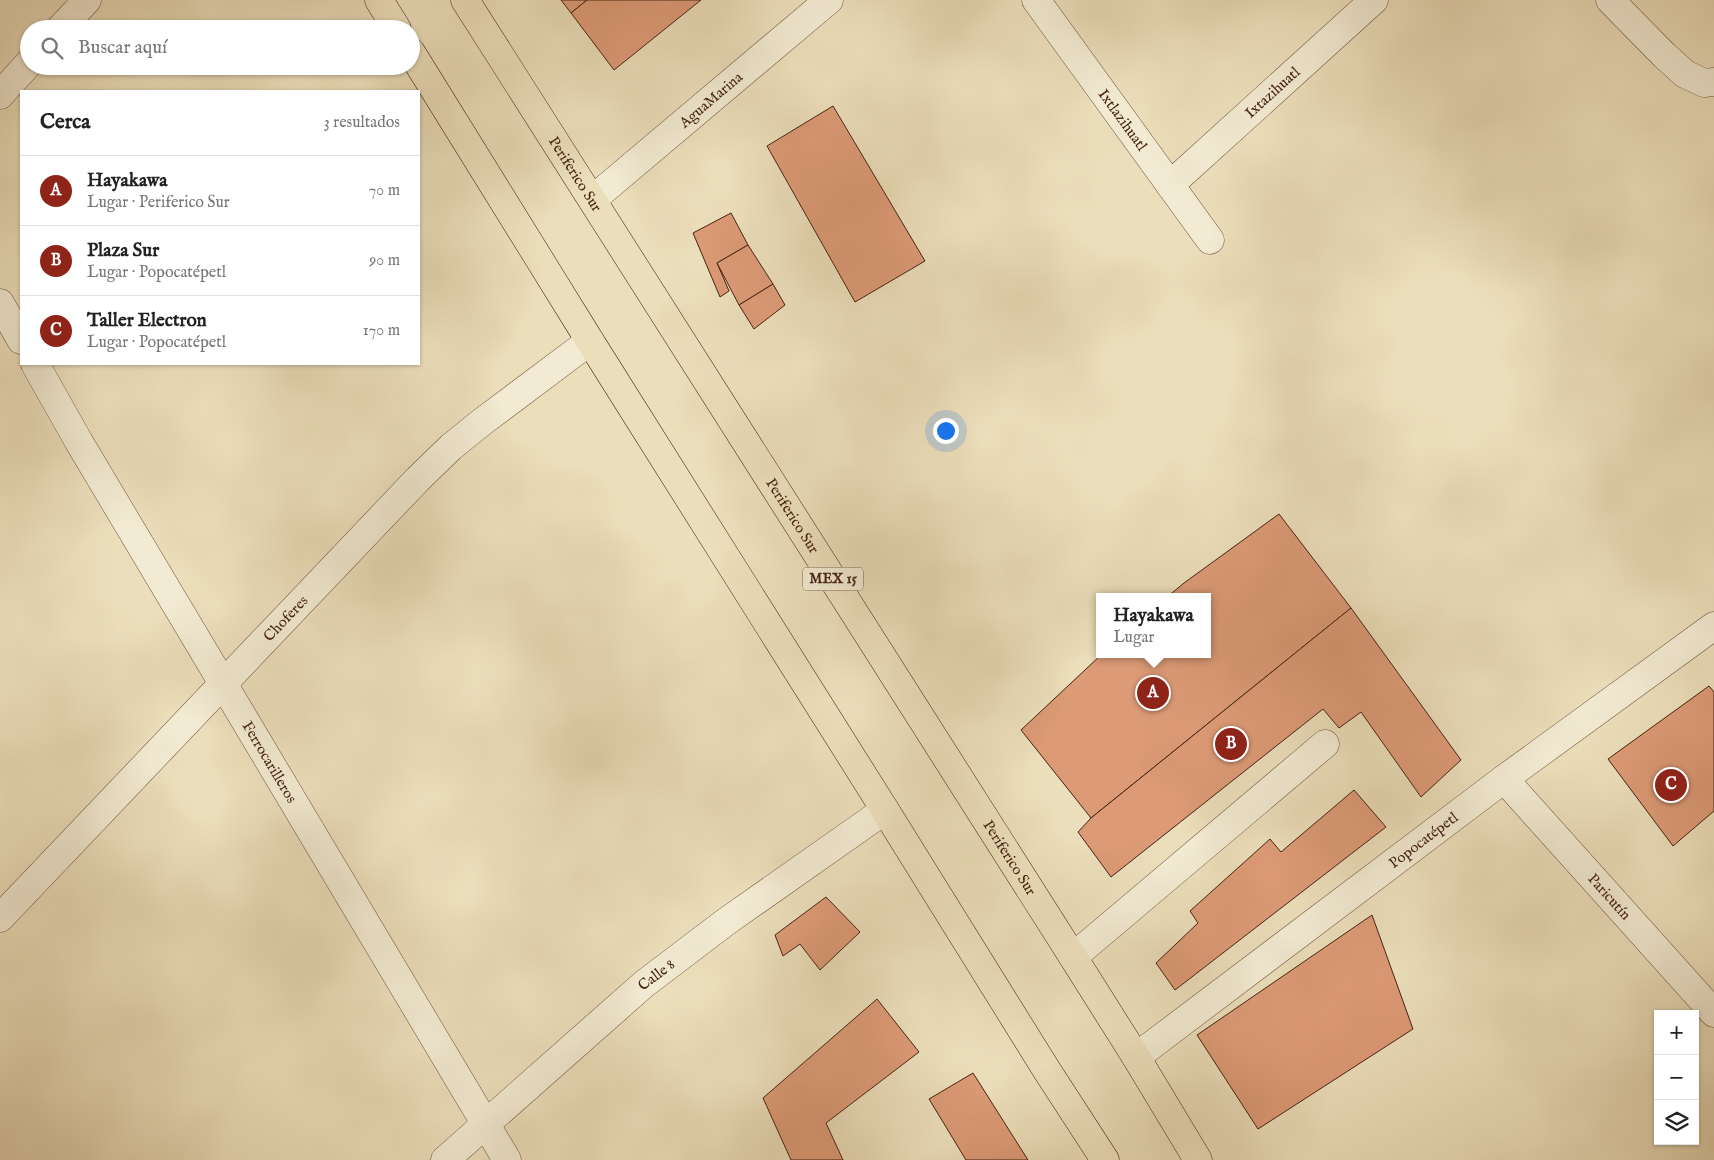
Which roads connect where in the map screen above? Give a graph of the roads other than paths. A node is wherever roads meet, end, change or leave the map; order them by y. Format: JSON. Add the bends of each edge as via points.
{"nodes":[{"id":1,"x":86,"y":0,"type":"edge"},
{"id":2,"x":379,"y":0,"type":"edge"},
{"id":3,"x":465,"y":0,"type":"edge"},
{"id":4,"x":829,"y":0,"type":"edge"},
{"id":5,"x":1036,"y":0,"type":"edge"},
{"id":6,"x":1374,"y":0,"type":"edge"},
{"id":7,"x":1610,"y":0,"type":"edge"},
{"id":8,"x":68,"y":20,"type":"edge"},
{"id":9,"x":391,"y":20,"type":"edge"},
{"id":10,"x":420,"y":67,"type":"edge"},
{"id":11,"x":20,"y":73,"type":"edge"},
{"id":12,"x":1714,"y":82,"type":"edge"},
{"id":13,"x":0,"y":95,"type":"edge"},
{"id":14,"x":1170,"y":185,"type":"junction"},
{"id":15,"x":593,"y":199,"type":"junction"},
{"id":16,"x":1210,"y":240,"type":"dead end"},
{"id":17,"x":0,"y":303,"type":"edge"},
{"id":18,"x":20,"y":338,"type":"edge"},
{"id":19,"x":590,"y":341,"type":"junction"},
{"id":20,"x":35,"y":365,"type":"edge"},
{"id":21,"x":1714,"y":626,"type":"edge"},
{"id":22,"x":222,"y":684,"type":"junction"},
{"id":23,"x":1325,"y":744,"type":"dead end"},
{"id":24,"x":1504,"y":779,"type":"junction"},
{"id":25,"x":885,"y":810,"type":"junction"},
{"id":26,"x":0,"y":918,"type":"edge"},
{"id":27,"x":1073,"y":957,"type":"junction"},
{"id":28,"x":1714,"y":1013,"type":"edge"},
{"id":29,"x":1136,"y":1056,"type":"junction"},
{"id":30,"x":485,"y":1126,"type":"junction"},
{"id":31,"x":445,"y":1160,"type":"edge"},
{"id":32,"x":507,"y":1160,"type":"edge"},
{"id":33,"x":1105,"y":1160,"type":"edge"},
{"id":34,"x":1198,"y":1160,"type":"edge"}],
"edges":[{"from":1,"to":8,"type":"street"},
{"from":2,"to":9,"type":"main road"},
{"from":3,"to":15,"type":"main road","name":"Periferico Sur","number":"MEX 15"},
{"from":4,"to":15,"type":"street","name":"AguaMarina"},
{"from":5,"to":14,"type":"street","name":"Ixtlazihuatl"},
{"from":6,"to":14,"type":"street","name":"Ixtazihuatl"},
{"from":7,"to":12,"type":"street","via":[[1685,74],[1704,82]]},
{"from":10,"to":19,"type":"main road"},
{"from":11,"to":13,"type":"street"},
{"from":14,"to":16,"type":"street","name":"Ixtlazihuatl"},
{"from":15,"to":27,"type":"main road","name":"Periferico Sur","number":"MEX 15"},
{"from":17,"to":18,"type":"street"},
{"from":19,"to":22,"type":"street","name":"Choferes","via":[[444,454]]},
{"from":19,"to":25,"type":"main road"},
{"from":20,"to":22,"type":"street","name":"Ferrocarilleros"},
{"from":21,"to":24,"type":"street","name":"Popocatépetl"},
{"from":22,"to":26,"type":"street","name":"Choferes"},
{"from":22,"to":30,"type":"street","name":"Ferrocarilleros"},
{"from":23,"to":27,"type":"street"},
{"from":24,"to":28,"type":"street","name":"Paricutín"},
{"from":24,"to":29,"type":"street","name":"Popocatépetl"},
{"from":25,"to":30,"type":"street","name":"Calle 8","via":[[644,984]]},
{"from":25,"to":33,"type":"main road"},
{"from":27,"to":29,"type":"main road","name":"Periferico Sur","number":"MEX 15"},
{"from":29,"to":34,"type":"main road","name":"Periferico Sur","number":"MEX 15"},
{"from":30,"to":31,"type":"street","name":"Calle 8"},
{"from":30,"to":32,"type":"street","name":"Ferrocarilleros"}]}
